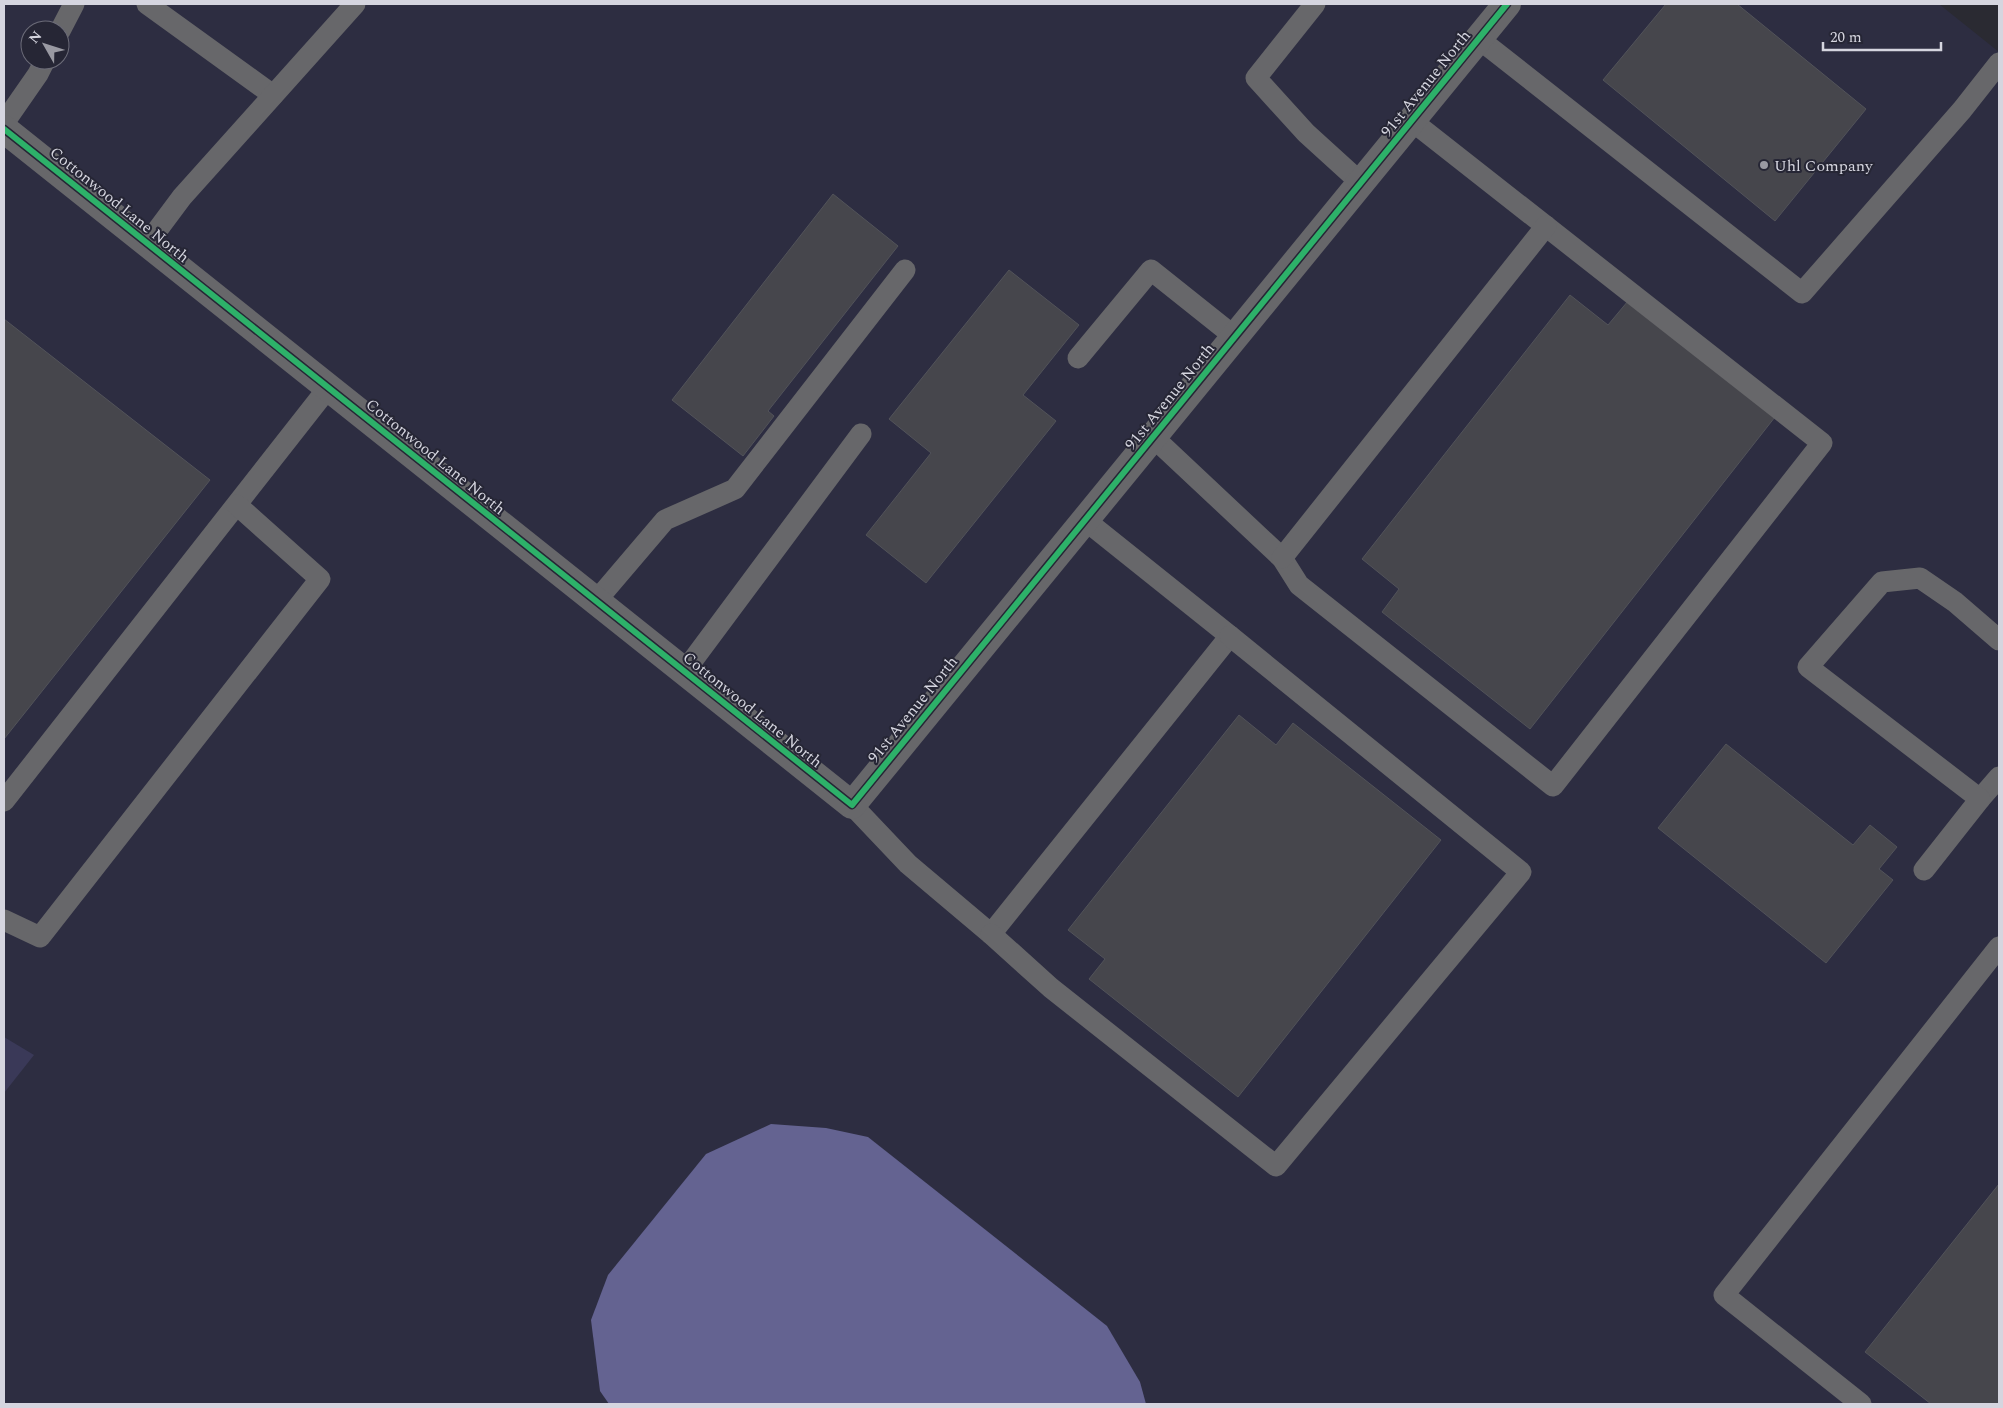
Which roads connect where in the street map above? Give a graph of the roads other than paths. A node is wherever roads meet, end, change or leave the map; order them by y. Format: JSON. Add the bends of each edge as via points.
{"nodes":[{"id":1,"x":74,"y":4,"type":"edge"},
{"id":2,"x":147,"y":4,"type":"edge"},
{"id":3,"x":355,"y":4,"type":"edge"},
{"id":4,"x":1314,"y":4,"type":"edge"},
{"id":5,"x":1507,"y":4,"type":"edge"},
{"id":6,"x":66,"y":20,"type":"edge"},
{"id":7,"x":1479,"y":39,"type":"junction"},
{"id":8,"x":1999,"y":63,"type":"edge"},
{"id":9,"x":40,"y":70,"type":"edge"},
{"id":10,"x":273,"y":95,"type":"junction"},
{"id":11,"x":1412,"y":121,"type":"junction"},
{"id":12,"x":4,"y":123,"type":"edge"},
{"id":13,"x":4,"y":129,"type":"edge"},
{"id":14,"x":1361,"y":183,"type":"junction"},
{"id":15,"x":1546,"y":226,"type":"junction"},
{"id":16,"x":147,"y":244,"type":"junction"},
{"id":17,"x":906,"y":270,"type":"dead end"},
{"id":18,"x":1235,"y":338,"type":"junction"},
{"id":19,"x":1078,"y":358,"type":"dead end"},
{"id":20,"x":328,"y":388,"type":"junction"},
{"id":21,"x":861,"y":434,"type":"dead end"},
{"id":22,"x":1153,"y":438,"type":"junction"},
{"id":23,"x":237,"y":505,"type":"junction"},
{"id":24,"x":1085,"y":520,"type":"junction"},
{"id":25,"x":1282,"y":558,"type":"junction"},
{"id":26,"x":596,"y":601,"type":"junction"},
{"id":27,"x":1230,"y":636,"type":"junction"},
{"id":28,"x":1999,"y":640,"type":"edge"},
{"id":29,"x":684,"y":672,"type":"junction"},
{"id":30,"x":1999,"y":777,"type":"edge"},
{"id":31,"x":1980,"y":799,"type":"junction"},
{"id":32,"x":4,"y":801,"type":"edge"},
{"id":33,"x":852,"y":805,"type":"junction"},
{"id":34,"x":1924,"y":870,"type":"dead end"},
{"id":35,"x":4,"y":920,"type":"edge"},
{"id":36,"x":991,"y":934,"type":"junction"},
{"id":37,"x":1999,"y":947,"type":"edge"},
{"id":38,"x":1861,"y":1404,"type":"edge"}],
"edges":[{"from":1,"to":6,"type":"lane"},
{"from":2,"to":10,"type":"lane"},
{"from":3,"to":10,"type":"lane"},
{"from":4,"to":14,"type":"lane","via":[[1256,78],[1306,133]]},
{"from":5,"to":7,"type":"street","name":"91st Avenue North"},
{"from":7,"to":8,"type":"lane","via":[[1802,293]]},
{"from":7,"to":11,"type":"street","name":"91st Avenue North"},
{"from":9,"to":12,"type":"lane"},
{"from":10,"to":16,"type":"lane","via":[[182,197]]},
{"from":11,"to":14,"type":"street","name":"91st Avenue North"},
{"from":11,"to":15,"type":"lane"},
{"from":13,"to":16,"type":"street","name":"Cottonwood Lane North"},
{"from":14,"to":18,"type":"street","name":"91st Avenue North"},
{"from":15,"to":25,"type":"lane"},
{"from":15,"to":25,"type":"lane","via":[[1822,443],[1553,786],[1299,585]]},
{"from":16,"to":20,"type":"street","name":"Cottonwood Lane North"},
{"from":17,"to":26,"type":"lane","via":[[735,489],[665,520]]},
{"from":18,"to":19,"type":"lane","via":[[1151,270]]},
{"from":18,"to":22,"type":"street","name":"91st Avenue North"},
{"from":20,"to":23,"type":"lane"},
{"from":20,"to":26,"type":"street","name":"Cottonwood Lane North"},
{"from":21,"to":29,"type":"lane"},
{"from":22,"to":24,"type":"street","name":"91st Avenue North"},
{"from":22,"to":25,"type":"lane"},
{"from":23,"to":32,"type":"lane"},
{"from":23,"to":35,"type":"lane","via":[[320,579],[40,937]]},
{"from":24,"to":27,"type":"lane"},
{"from":24,"to":33,"type":"street","name":"91st Avenue North"},
{"from":26,"to":29,"type":"street","name":"Cottonwood Lane North"},
{"from":27,"to":36,"type":"lane"},
{"from":27,"to":36,"type":"lane","via":[[1521,872],[1276,1166],[1051,988]]},
{"from":28,"to":31,"type":"lane","via":[[1955,602],[1920,578],[1882,582],[1808,667]]},
{"from":29,"to":33,"type":"street","name":"Cottonwood Lane North"},
{"from":30,"to":31,"type":"lane"},
{"from":31,"to":34,"type":"lane"},
{"from":33,"to":36,"type":"lane","via":[[908,864]]},
{"from":37,"to":38,"type":"lane","via":[[1724,1295]]}]}
